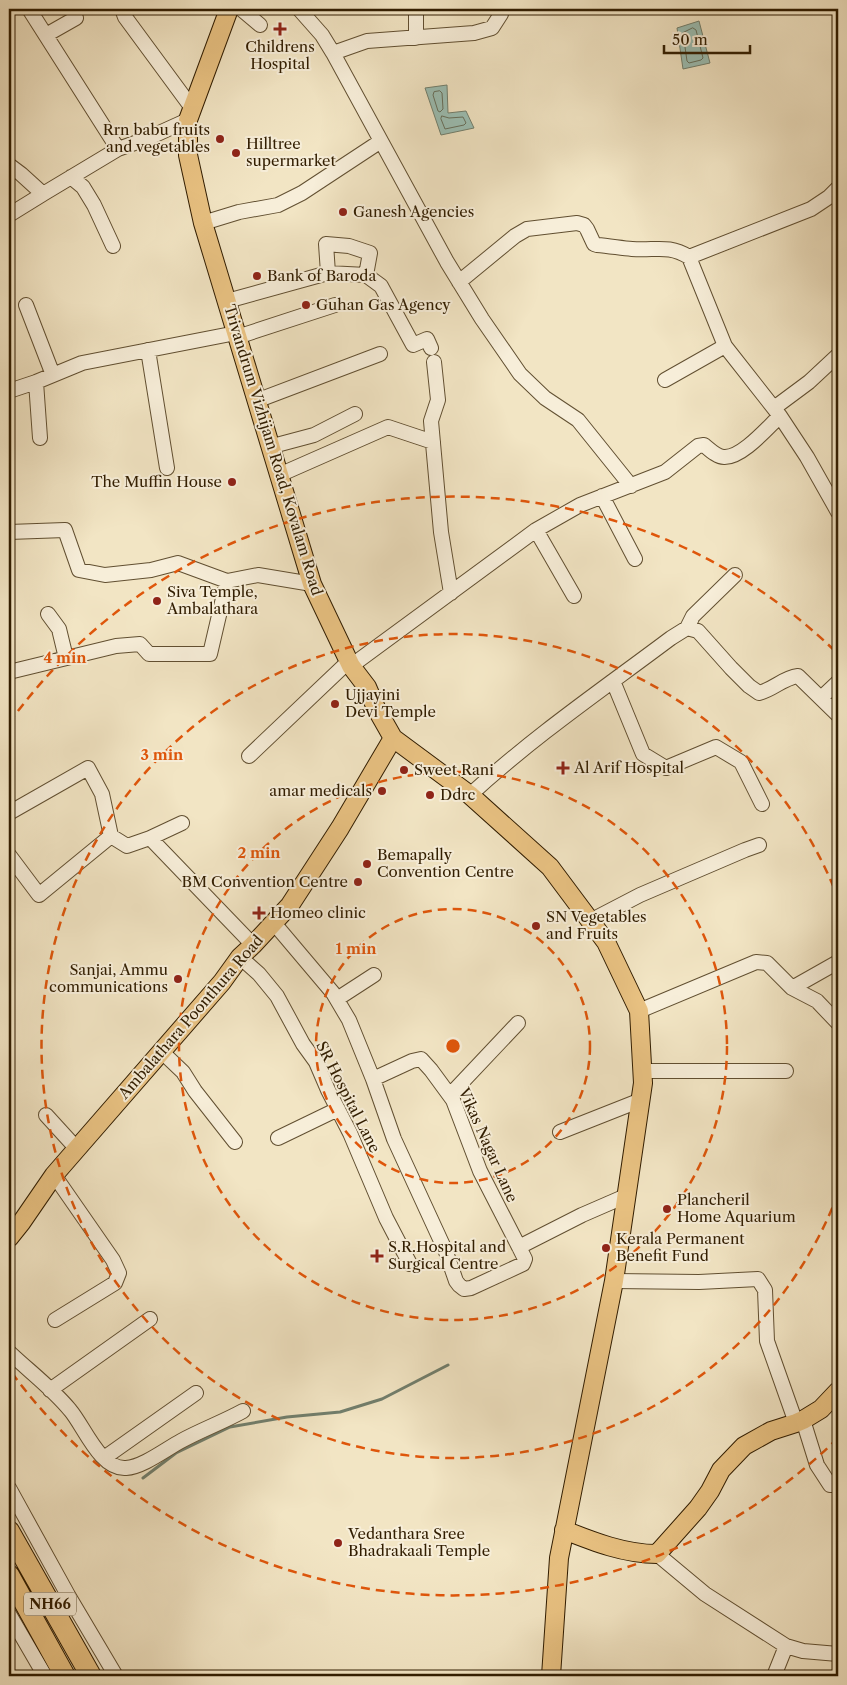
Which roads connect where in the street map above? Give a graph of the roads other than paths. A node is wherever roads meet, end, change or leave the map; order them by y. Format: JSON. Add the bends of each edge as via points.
{"nodes":[{"id":1,"x":29,"y":9,"type":"edge"},
{"id":2,"x":122,"y":9,"type":"edge"},
{"id":3,"x":229,"y":9,"type":"edge"},
{"id":4,"x":241,"y":9,"type":"edge"},
{"id":5,"x":299,"y":9,"type":"edge"},
{"id":6,"x":416,"y":9,"type":"edge"},
{"id":7,"x":502,"y":9,"type":"edge"},
{"id":8,"x":76,"y":18,"type":"dead end"},
{"id":9,"x":260,"y":25,"type":"dead end"},
{"id":10,"x":46,"y":35,"type":"junction"},
{"id":11,"x":416,"y":38,"type":"junction"},
{"id":12,"x":333,"y":53,"type":"junction"},
{"id":13,"x":190,"y":114,"type":"junction"},
{"id":14,"x":381,"y":141,"type":"junction"},
{"id":15,"x":118,"y":150,"type":"junction"},
{"id":16,"x":9,"y":165,"type":"edge"},
{"id":17,"x":71,"y":177,"type":"junction"},
{"id":18,"x":838,"y":188,"type":"edge"},
{"id":19,"x":43,"y":194,"type":"junction"},
{"id":20,"x":9,"y":215,"type":"edge"},
{"id":21,"x":203,"y":223,"type":"junction"},
{"id":22,"x":113,"y":246,"type":"dead end"},
{"id":23,"x":689,"y":257,"type":"junction"},
{"id":24,"x":328,"y":273,"type":"junction"},
{"id":25,"x":366,"y":276,"type":"junction"},
{"id":26,"x":459,"y":282,"type":"junction"},
{"id":27,"x":226,"y":301,"type":"junction"},
{"id":28,"x":26,"y":306,"type":"dead end"},
{"id":29,"x":335,"y":306,"type":"dead end"},
{"id":30,"x":236,"y":335,"type":"junction"},
{"id":31,"x":725,"y":346,"type":"junction"},
{"id":32,"x":431,"y":348,"type":"dead end"},
{"id":33,"x":148,"y":350,"type":"junction"},
{"id":34,"x":380,"y":354,"type":"dead end"},
{"id":35,"x":838,"y":355,"type":"edge"},
{"id":36,"x":434,"y":362,"type":"dead end"},
{"id":37,"x":53,"y":375,"type":"junction"},
{"id":38,"x":665,"y":380,"type":"dead end"},
{"id":39,"x":36,"y":382,"type":"junction"},
{"id":40,"x":9,"y":391,"type":"edge"},
{"id":41,"x":256,"y":402,"type":"junction"},
{"id":42,"x":777,"y":412,"type":"junction"},
{"id":43,"x":355,"y":414,"type":"dead end"},
{"id":44,"x":40,"y":438,"type":"dead end"},
{"id":45,"x":433,"y":442,"type":"junction"},
{"id":46,"x":269,"y":447,"type":"junction"},
{"id":47,"x":167,"y":468,"type":"dead end"},
{"id":48,"x":279,"y":475,"type":"junction"},
{"id":49,"x":631,"y":486,"type":"junction"},
{"id":50,"x":602,"y":496,"type":"junction"},
{"id":51,"x":838,"y":512,"type":"edge"},
{"id":52,"x":536,"y":530,"type":"junction"},
{"id":53,"x":9,"y":532,"type":"edge"},
{"id":54,"x":634,"y":559,"type":"dead end"},
{"id":55,"x":735,"y":575,"type":"dead end"},
{"id":56,"x":228,"y":581,"type":"junction"},
{"id":57,"x":312,"y":584,"type":"junction"},
{"id":58,"x":451,"y":594,"type":"junction"},
{"id":59,"x":574,"y":596,"type":"dead end"},
{"id":60,"x":48,"y":614,"type":"dead end"},
{"id":61,"x":688,"y":628,"type":"junction"},
{"id":62,"x":66,"y":658,"type":"junction"},
{"id":63,"x":350,"y":664,"type":"junction"},
{"id":64,"x":9,"y":672,"type":"edge"},
{"id":65,"x":613,"y":682,"type":"junction"},
{"id":66,"x":838,"y":682,"type":"edge"},
{"id":67,"x":821,"y":698,"type":"junction"},
{"id":68,"x":838,"y":715,"type":"edge"},
{"id":69,"x":393,"y":738,"type":"junction"},
{"id":70,"x":249,"y":756,"type":"dead end"},
{"id":71,"x":470,"y":795,"type":"junction"},
{"id":72,"x":762,"y":804,"type":"dead end"},
{"id":73,"x":9,"y":813,"type":"edge"},
{"id":74,"x":182,"y":823,"type":"dead end"},
{"id":75,"x":111,"y":836,"type":"junction"},
{"id":76,"x":150,"y":838,"type":"junction"},
{"id":77,"x":759,"y":845,"type":"dead end"},
{"id":78,"x":9,"y":855,"type":"edge"},
{"id":79,"x":590,"y":921,"type":"junction"},
{"id":80,"x":273,"y":922,"type":"junction"},
{"id":81,"x":253,"y":945,"type":"junction"},
{"id":82,"x":240,"y":957,"type":"junction"},
{"id":83,"x":838,"y":962,"type":"edge"},
{"id":84,"x":374,"y":975,"type":"dead end"},
{"id":85,"x":792,"y":988,"type":"junction"},
{"id":86,"x":337,"y":999,"type":"junction"},
{"id":87,"x":639,"y":1011,"type":"junction"},
{"id":88,"x":518,"y":1023,"type":"dead end"},
{"id":89,"x":838,"y":1023,"type":"edge"},
{"id":90,"x":161,"y":1051,"type":"junction"},
{"id":91,"x":643,"y":1071,"type":"junction"},
{"id":92,"x":786,"y":1071,"type":"dead end"},
{"id":93,"x":372,"y":1079,"type":"junction"},
{"id":94,"x":450,"y":1095,"type":"junction"},
{"id":95,"x":641,"y":1100,"type":"junction"},
{"id":96,"x":338,"y":1109,"type":"junction"},
{"id":97,"x":46,"y":1115,"type":"dead end"},
{"id":98,"x":560,"y":1132,"type":"dead end"},
{"id":99,"x":278,"y":1138,"type":"dead end"},
{"id":100,"x":235,"y":1142,"type":"dead end"},
{"id":101,"x":76,"y":1149,"type":"junction"},
{"id":102,"x":54,"y":1175,"type":"junction"},
{"id":103,"x":628,"y":1195,"type":"junction"},
{"id":104,"x":9,"y":1238,"type":"edge"},
{"id":105,"x":519,"y":1247,"type":"junction"},
{"id":106,"x":410,"y":1264,"type":"dead end"},
{"id":107,"x":614,"y":1281,"type":"junction"},
{"id":108,"x":150,"y":1319,"type":"dead end"},
{"id":109,"x":55,"y":1320,"type":"dead end"},
{"id":110,"x":9,"y":1352,"type":"edge"},
{"id":111,"x":50,"y":1390,"type":"junction"},
{"id":112,"x":838,"y":1391,"type":"edge"},
{"id":113,"x":196,"y":1393,"type":"dead end"},
{"id":114,"x":243,"y":1411,"type":"dead end"},
{"id":115,"x":800,"y":1421,"type":"junction"},
{"id":116,"x":104,"y":1458,"type":"junction"},
{"id":117,"x":838,"y":1485,"type":"edge"},
{"id":118,"x":9,"y":1488,"type":"edge"},
{"id":119,"x":564,"y":1530,"type":"junction"},
{"id":120,"x":9,"y":1531,"type":"edge"},
{"id":121,"x":657,"y":1554,"type":"junction"},
{"id":122,"x":9,"y":1575,"type":"edge"},
{"id":123,"x":9,"y":1614,"type":"edge"},
{"id":124,"x":786,"y":1646,"type":"junction"},
{"id":125,"x":836,"y":1650,"type":"edge"},
{"id":126,"x":45,"y":1676,"type":"edge"},
{"id":127,"x":65,"y":1676,"type":"edge"},
{"id":128,"x":91,"y":1676,"type":"edge"},
{"id":129,"x":116,"y":1676,"type":"edge"},
{"id":130,"x":551,"y":1676,"type":"edge"},
{"id":131,"x":774,"y":1676,"type":"edge"}],
"edges":[{"from":1,"to":10,"type":"street"},
{"from":2,"to":13,"type":"street"},
{"from":3,"to":13,"type":"main road","name":"Trivandrum Vizhijam Road, Kovalam Road"},
{"from":4,"to":9,"type":"street"},
{"from":5,"to":12,"type":"street"},
{"from":6,"to":11,"type":"street"},
{"from":7,"to":11,"type":"street","via":[[492,28],[474,33]]},
{"from":8,"to":10,"type":"street"},
{"from":10,"to":15,"type":"street"},
{"from":11,"to":12,"type":"street","via":[[368,41]]},
{"from":12,"to":14,"type":"street"},
{"from":13,"to":15,"type":"street","via":[[146,139]]},
{"from":13,"to":21,"type":"main road","name":"Trivandrum Vizhijam Road, Kovalam Road","via":[[188,155]]},
{"from":14,"to":21,"type":"street","via":[[278,205]]},
{"from":14,"to":26,"type":"street"},
{"from":15,"to":17,"type":"street"},
{"from":16,"to":19,"type":"street"},
{"from":17,"to":19,"type":"street"},
{"from":17,"to":22,"type":"street","via":[[83,187]]},
{"from":18,"to":23,"type":"street","via":[[811,209]]},
{"from":19,"to":20,"type":"street"},
{"from":21,"to":27,"type":"main road","name":"Trivandrum Vizhijam Road, Kovalam Road"},
{"from":23,"to":26,"type":"street","via":[[674,249],[633,249],[594,244],[584,225],[564,224],[528,229],[515,236]]},
{"from":23,"to":31,"type":"street"},
{"from":24,"to":25,"type":"street"},
{"from":24,"to":25,"type":"street","via":[[326,244],[349,246],[370,253]]},
{"from":24,"to":27,"type":"street"},
{"from":25,"to":32,"type":"street","via":[[381,286],[413,344],[427,339]]},
{"from":26,"to":49,"type":"street","via":[[520,374],[545,398],[578,420]]},
{"from":27,"to":30,"type":"main road","name":"Trivandrum Vizhijam Road, Kovalam Road"},
{"from":28,"to":37,"type":"street"},
{"from":29,"to":30,"type":"street"},
{"from":30,"to":33,"type":"street"},
{"from":30,"to":41,"type":"main road","name":"Trivandrum Vizhijam Road, Kovalam Road"},
{"from":31,"to":38,"type":"street"},
{"from":31,"to":42,"type":"street"},
{"from":33,"to":37,"type":"street","via":[[82,363]]},
{"from":33,"to":47,"type":"street"},
{"from":34,"to":41,"type":"street"},
{"from":35,"to":42,"type":"street"},
{"from":36,"to":45,"type":"street","via":[[438,400],[431,421]]},
{"from":37,"to":39,"type":"street"},
{"from":39,"to":40,"type":"street"},
{"from":39,"to":44,"type":"street"},
{"from":41,"to":46,"type":"main road","name":"Trivandrum Vizhijam Road, Kovalam Road"},
{"from":42,"to":49,"type":"street","via":[[747,446],[735,454],[719,456],[704,445],[698,446],[665,472]]},
{"from":42,"to":51,"type":"street"},
{"from":43,"to":46,"type":"street","via":[[314,435]]},
{"from":45,"to":48,"type":"street","via":[[388,427]]},
{"from":45,"to":58,"type":"street","via":[[441,532]]},
{"from":46,"to":48,"type":"main road","name":"Trivandrum Vizhijam Road, Kovalam Road"},
{"from":48,"to":57,"type":"main road","name":"Trivandrum Vizhijam Road, Kovalam Road"},
{"from":49,"to":50,"type":"street"},
{"from":50,"to":52,"type":"street"},
{"from":50,"to":54,"type":"street"},
{"from":52,"to":58,"type":"street"},
{"from":52,"to":59,"type":"street"},
{"from":53,"to":56,"type":"street","via":[[65,530],[79,570],[106,575],[178,563]]},
{"from":55,"to":61,"type":"street","via":[[693,616]]},
{"from":56,"to":57,"type":"street","via":[[258,575]]},
{"from":56,"to":62,"type":"street","via":[[210,654],[149,654],[135,643]]},
{"from":57,"to":63,"type":"main road","name":"Trivandrum Vizhijam Road, Kovalam Road"},
{"from":58,"to":63,"type":"street"},
{"from":60,"to":62,"type":"street","via":[[59,629]]},
{"from":61,"to":65,"type":"street"},
{"from":61,"to":67,"type":"street","via":[[698,631],[730,668],[759,693],[768,691],[788,677],[798,676]]},
{"from":62,"to":64,"type":"street"},
{"from":63,"to":69,"type":"main road","name":"Trivandrum Vizhijam Road, Kovalam Road"},
{"from":63,"to":70,"type":"street"},
{"from":65,"to":71,"type":"street","via":[[521,750]]},
{"from":65,"to":72,"type":"street","via":[[643,754],[666,768],[716,747],[742,762]]},
{"from":66,"to":67,"type":"street"},
{"from":67,"to":68,"type":"street"},
{"from":69,"to":71,"type":"main road","name":"Trivandrum Vizhijam Road, Kovalam Road"},
{"from":69,"to":80,"type":"main road","name":"Ambalathara Poonthura Road","via":[[290,905]]},
{"from":71,"to":79,"type":"main road","name":"Trivandrum Vizhijam Road, Kovalam Road","via":[[550,867]]},
{"from":73,"to":75,"type":"street","via":[[88,768],[102,794]]},
{"from":74,"to":76,"type":"street"},
{"from":75,"to":76,"type":"street","via":[[127,846]]},
{"from":75,"to":78,"type":"street","via":[[39,895]]},
{"from":76,"to":81,"type":"street"},
{"from":77,"to":79,"type":"street","via":[[640,895]]},
{"from":79,"to":87,"type":"main road","name":"Trivandrum Vizhijam Road, Kovalam Road","via":[[606,942]]},
{"from":80,"to":81,"type":"main road","name":"Ambalathara Poonthura Road"},
{"from":80,"to":86,"type":"street"},
{"from":81,"to":82,"type":"main road","name":"Ambalathara Poonthura Road"},
{"from":82,"to":90,"type":"main road","name":"Ambalathara Poonthura Road"},
{"from":82,"to":96,"type":"street","name":"SR Hospital Lane","via":[[277,996],[316,1062]]},
{"from":83,"to":85,"type":"street"},
{"from":84,"to":86,"type":"street"},
{"from":85,"to":87,"type":"street","via":[[767,963],[756,962]]},
{"from":85,"to":89,"type":"street","via":[[817,1001]]},
{"from":86,"to":93,"type":"street","via":[[349,1020]]},
{"from":87,"to":91,"type":"main road","name":"Trivandrum Vizhijam Road, Kovalam Road"},
{"from":88,"to":94,"type":"street"},
{"from":90,"to":100,"type":"street","via":[[183,1072]]},
{"from":90,"to":101,"type":"main road","name":"Ambalathara Poonthura Road"},
{"from":91,"to":92,"type":"street"},
{"from":91,"to":95,"type":"main road","name":"Trivandrum Vizhijam Road, Kovalam Road"},
{"from":93,"to":94,"type":"street","name":"Vikas Nagar Lane","via":[[421,1059]]},
{"from":93,"to":105,"type":"street","via":[[394,1140],[459,1285],[464,1289],[471,1288],[523,1264],[525,1259]]},
{"from":94,"to":105,"type":"street","name":"Vikas Nagar Lane","via":[[480,1171]]},
{"from":95,"to":98,"type":"street"},
{"from":95,"to":103,"type":"main road","name":"Trivandrum Vizhijam Road, Kovalam Road"},
{"from":96,"to":99,"type":"street"},
{"from":96,"to":106,"type":"street","name":"SR Hospital Lane"},
{"from":97,"to":101,"type":"street"},
{"from":101,"to":102,"type":"main road","name":"Ambalathara Poonthura Road"},
{"from":102,"to":104,"type":"main road","name":"Ambalathara Poonthura Road"},
{"from":102,"to":109,"type":"street","via":[[119,1273],[114,1283]]},
{"from":103,"to":105,"type":"street"},
{"from":103,"to":107,"type":"main road","name":"Trivandrum Vizhijam Road, Kovalam Road"},
{"from":107,"to":115,"type":"street","via":[[758,1280],[766,1290],[767,1341]]},
{"from":107,"to":119,"type":"main road","name":"Trivandrum Vizhijam Road, Kovalam Road"},
{"from":108,"to":111,"type":"street"},
{"from":110,"to":111,"type":"street"},
{"from":111,"to":116,"type":"street","via":[[71,1410]]},
{"from":112,"to":115,"type":"main road","via":[[821,1409]]},
{"from":113,"to":116,"type":"street"},
{"from":114,"to":116,"type":"street","via":[[182,1440],[136,1467],[124,1469]]},
{"from":115,"to":117,"type":"street","via":[[817,1465],[830,1485]]},
{"from":115,"to":121,"type":"main road","via":[[771,1431],[744,1446],[721,1470],[706,1497]]},
{"from":118,"to":129,"type":"street"},
{"from":119,"to":121,"type":"main road","via":[[596,1543],[641,1554]]},
{"from":119,"to":130,"type":"main road","name":"Trivandrum Vizhijam Road, Kovalam Road"},
{"from":120,"to":128,"type":"highway","number":"NH66"},
{"from":121,"to":124,"type":"street","via":[[705,1594]]},
{"from":122,"to":127,"type":"highway","number":"NH66"},
{"from":123,"to":126,"type":"street"},
{"from":124,"to":125,"type":"street","via":[[804,1651]]},
{"from":124,"to":131,"type":"street"}]}
